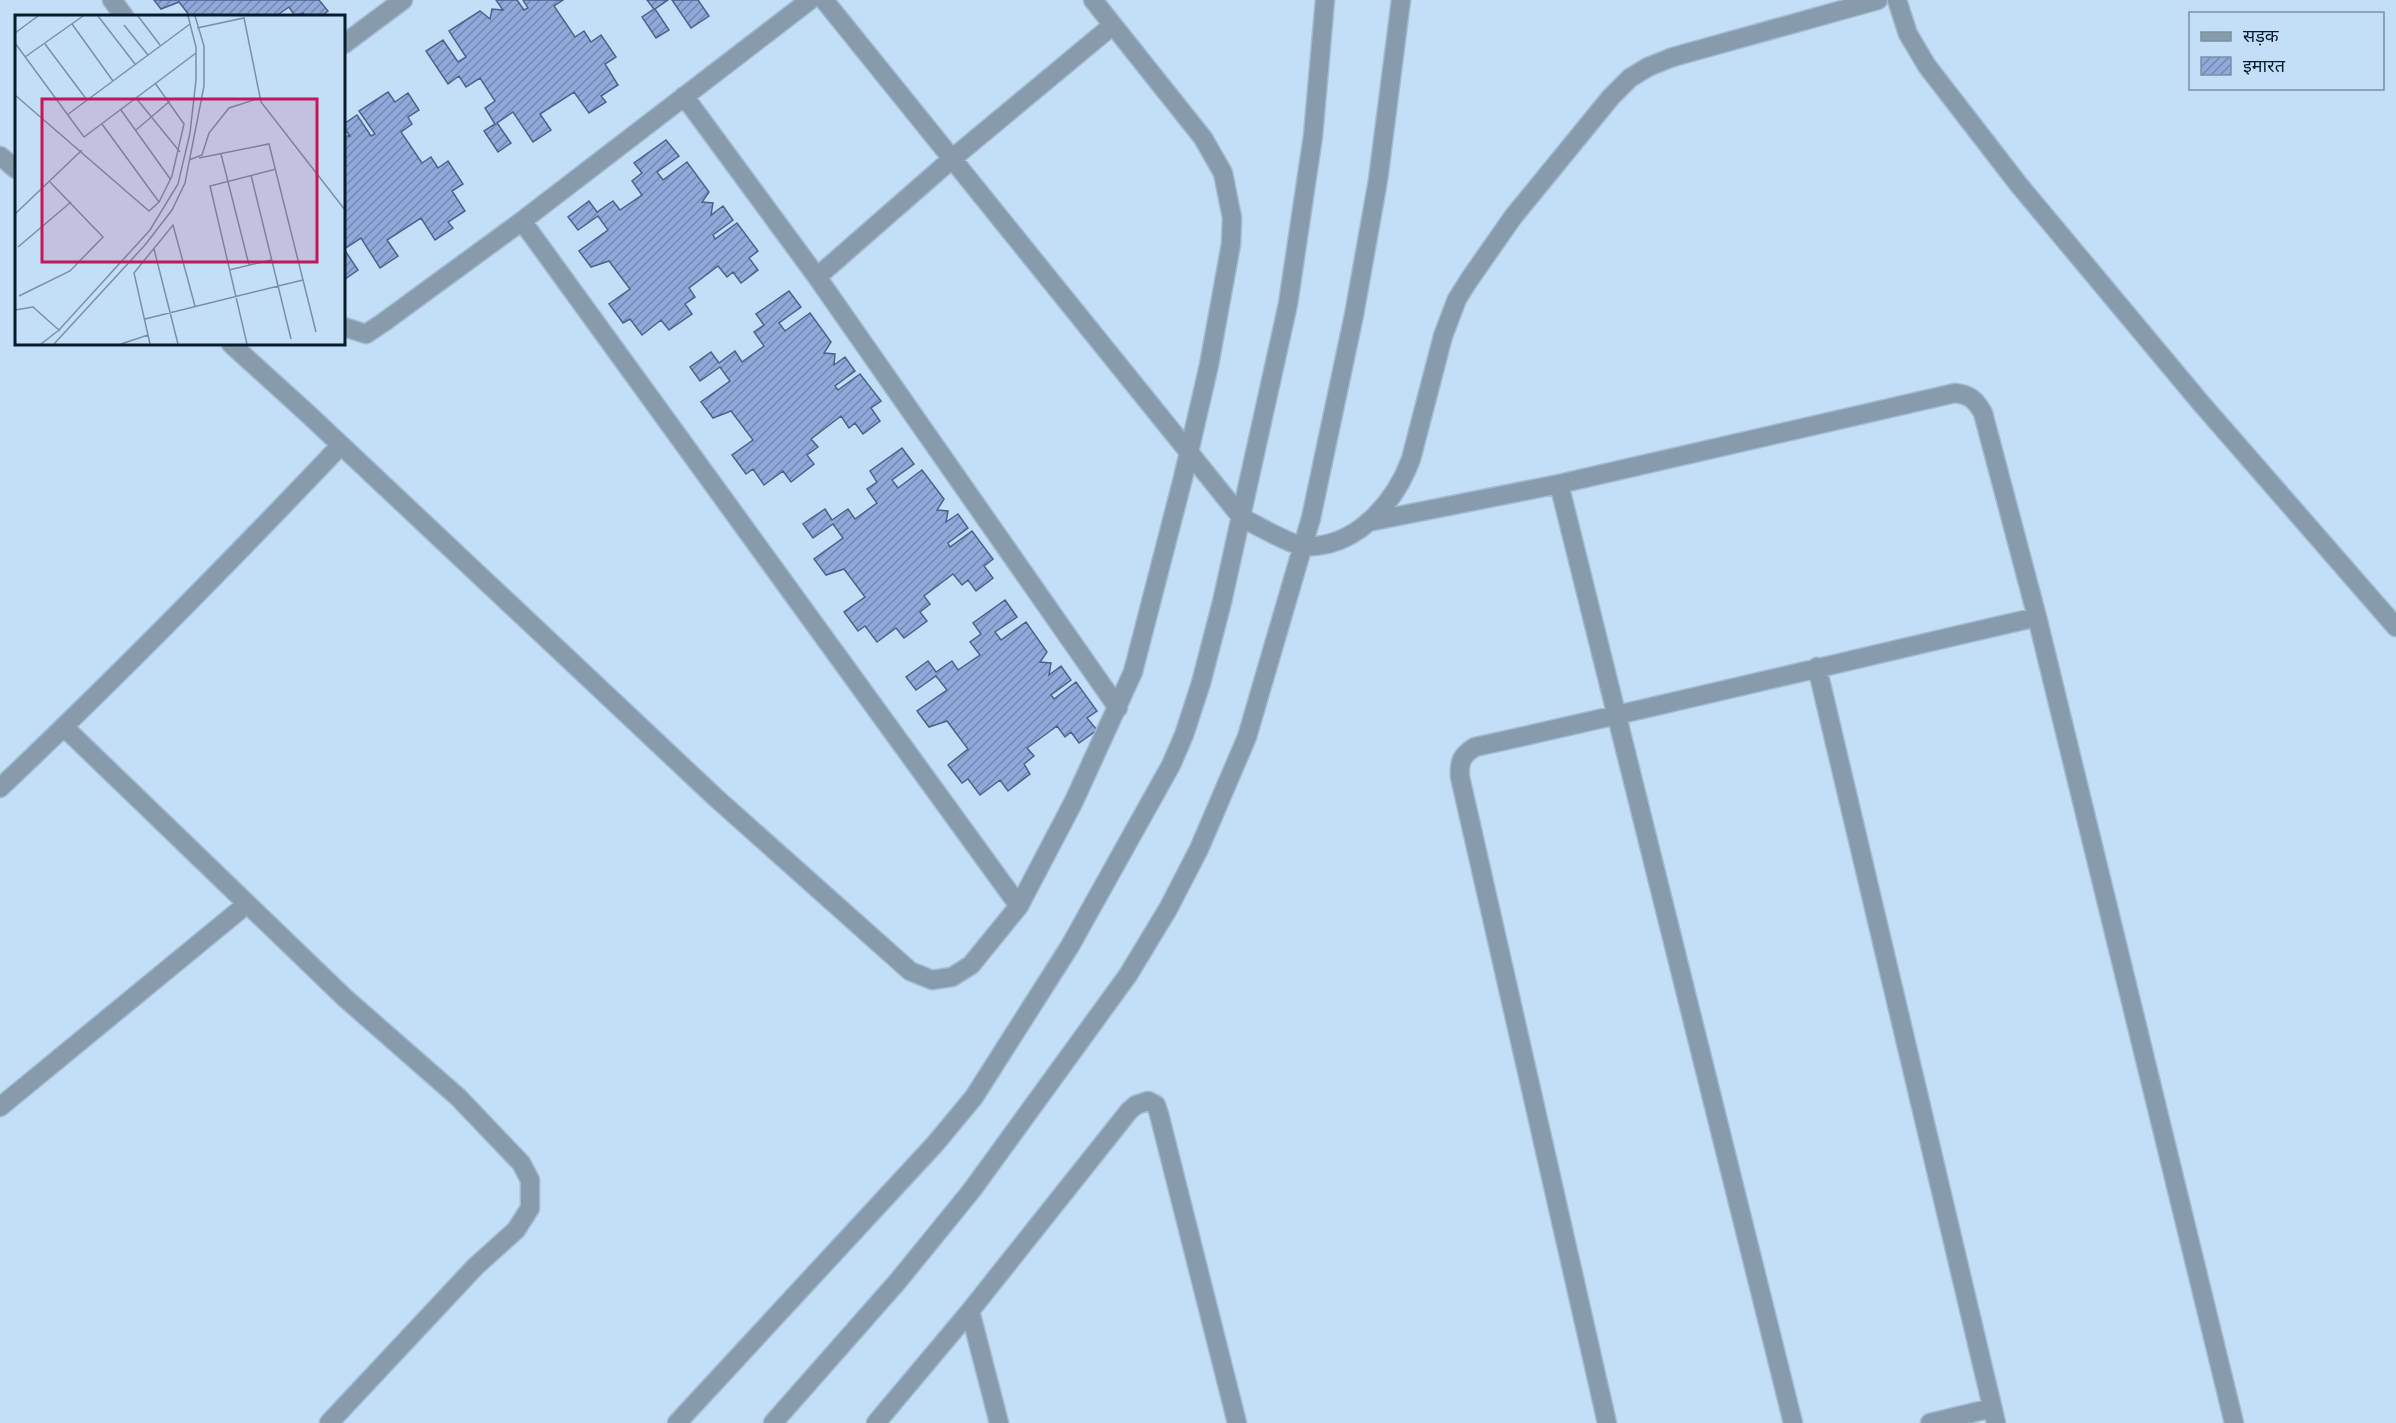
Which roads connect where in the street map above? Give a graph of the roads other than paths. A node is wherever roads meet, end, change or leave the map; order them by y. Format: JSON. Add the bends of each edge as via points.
{"nodes":[{"id":1,"x":112,"y":0,"type":"edge"},
{"id":2,"x":403,"y":0,"type":"edge"},
{"id":3,"x":810,"y":0,"type":"edge"},
{"id":4,"x":824,"y":0,"type":"edge"},
{"id":5,"x":1093,"y":0,"type":"edge"},
{"id":6,"x":1325,"y":0,"type":"edge"},
{"id":7,"x":1401,"y":0,"type":"edge"},
{"id":8,"x":1878,"y":0,"type":"edge"},
{"id":9,"x":1897,"y":0,"type":"edge"},
{"id":10,"x":383,"y":6,"type":"edge"},
{"id":11,"x":122,"y":15,"type":"edge"},
{"id":12,"x":1113,"y":25,"type":"junction"},
{"id":13,"x":345,"y":43,"type":"edge"},
{"id":14,"x":684,"y":96,"type":"junction"},
{"id":15,"x":0,"y":156,"type":"edge"},
{"id":16,"x":953,"y":158,"type":"junction"},
{"id":17,"x":15,"y":168,"type":"edge"},
{"id":18,"x":522,"y":221,"type":"junction"},
{"id":19,"x":817,"y":277,"type":"junction"},
{"id":20,"x":345,"y":327,"type":"edge"},
{"id":21,"x":232,"y":345,"type":"edge"},
{"id":22,"x":341,"y":445,"type":"junction"},
{"id":23,"x":1190,"y":451,"type":"junction"},
{"id":24,"x":1559,"y":484,"type":"junction"},
{"id":25,"x":1242,"y":518,"type":"junction"},
{"id":26,"x":1368,"y":522,"type":"junction"},
{"id":27,"x":1303,"y":547,"type":"junction"},
{"id":28,"x":2037,"y":617,"type":"junction"},
{"id":29,"x":2396,"y":627,"type":"edge"},
{"id":30,"x":1817,"y":667,"type":"junction"},
{"id":31,"x":1118,"y":708,"type":"junction"},
{"id":32,"x":1617,"y":716,"type":"junction"},
{"id":33,"x":64,"y":727,"type":"junction"},
{"id":34,"x":0,"y":788,"type":"edge"},
{"id":35,"x":248,"y":904,"type":"junction"},
{"id":36,"x":1018,"y":906,"type":"junction"},
{"id":37,"x":0,"y":1107,"type":"edge"},
{"id":38,"x":970,"y":1311,"type":"junction"},
{"id":39,"x":1994,"y":1416,"type":"edge"},
{"id":40,"x":329,"y":1423,"type":"edge"},
{"id":41,"x":677,"y":1423,"type":"edge"},
{"id":42,"x":773,"y":1423,"type":"edge"},
{"id":43,"x":876,"y":1423,"type":"edge"},
{"id":44,"x":999,"y":1423,"type":"edge"},
{"id":45,"x":1237,"y":1423,"type":"edge"},
{"id":46,"x":1607,"y":1423,"type":"edge"},
{"id":47,"x":1793,"y":1423,"type":"edge"},
{"id":48,"x":1930,"y":1423,"type":"edge"},
{"id":49,"x":2234,"y":1423,"type":"edge"}],
"edges":[{"from":1,"to":11,"type":"street"},
{"from":2,"to":10,"type":"street"},
{"from":3,"to":14,"type":"street"},
{"from":4,"to":16,"type":"street"},
{"from":5,"to":12,"type":"street"},
{"from":6,"to":25,"type":"street","via":[[1313,136],[1290,293]]},
{"from":7,"to":27,"type":"street","via":[[1362,270]]},
{"from":8,"to":26,"type":"street","via":[[1673,57],[1630,78],[1611,97],[1513,217],[1457,299],[1404,478]]},
{"from":9,"to":29,"type":"street","via":[[1908,34],[1927,66],[2019,185]]},
{"from":10,"to":13,"type":"street"},
{"from":12,"to":16,"type":"street"},
{"from":12,"to":23,"type":"street","via":[[1203,138],[1223,173],[1229,198],[1231,244]]},
{"from":14,"to":18,"type":"street"},
{"from":14,"to":19,"type":"street"},
{"from":15,"to":17,"type":"street"},
{"from":16,"to":19,"type":"street"},
{"from":16,"to":23,"type":"street"},
{"from":18,"to":20,"type":"street","via":[[366,333]]},
{"from":18,"to":36,"type":"street"},
{"from":19,"to":31,"type":"street"},
{"from":21,"to":22,"type":"street"},
{"from":22,"to":33,"type":"street","via":[[213,580]]},
{"from":22,"to":36,"type":"street","via":[[715,797],[910,971],[932,980],[952,977],[971,965]]},
{"from":23,"to":25,"type":"street"},
{"from":23,"to":31,"type":"street","via":[[1133,672]]},
{"from":24,"to":26,"type":"street"},
{"from":24,"to":28,"type":"street","via":[[1955,393],[1967,395],[1975,399],[1983,413]]},
{"from":24,"to":32,"type":"street"},
{"from":25,"to":27,"type":"street"},
{"from":25,"to":41,"type":"street","via":[[1201,683],[1179,748],[1070,946],[974,1097]]},
{"from":26,"to":27,"type":"street","via":[[1327,545]]},
{"from":27,"to":42,"type":"street","via":[[1247,737],[1168,909],[1128,975],[972,1190]]},
{"from":28,"to":30,"type":"street"},
{"from":28,"to":49,"type":"street"},
{"from":30,"to":32,"type":"street"},
{"from":30,"to":39,"type":"street"},
{"from":31,"to":36,"type":"street"},
{"from":32,"to":46,"type":"street","via":[[1475,747],[1463,754],[1460,765]]},
{"from":32,"to":47,"type":"street"},
{"from":33,"to":34,"type":"street"},
{"from":33,"to":35,"type":"street"},
{"from":35,"to":37,"type":"street"},
{"from":35,"to":40,"type":"street","via":[[345,998],[458,1097],[521,1163],[530,1180],[530,1208],[516,1230],[475,1267]]},
{"from":38,"to":43,"type":"street"},
{"from":38,"to":44,"type":"street"},
{"from":38,"to":45,"type":"street","via":[[1129,1111],[1148,1101],[1156,1105],[1159,1114]]},
{"from":39,"to":48,"type":"street"}]}
